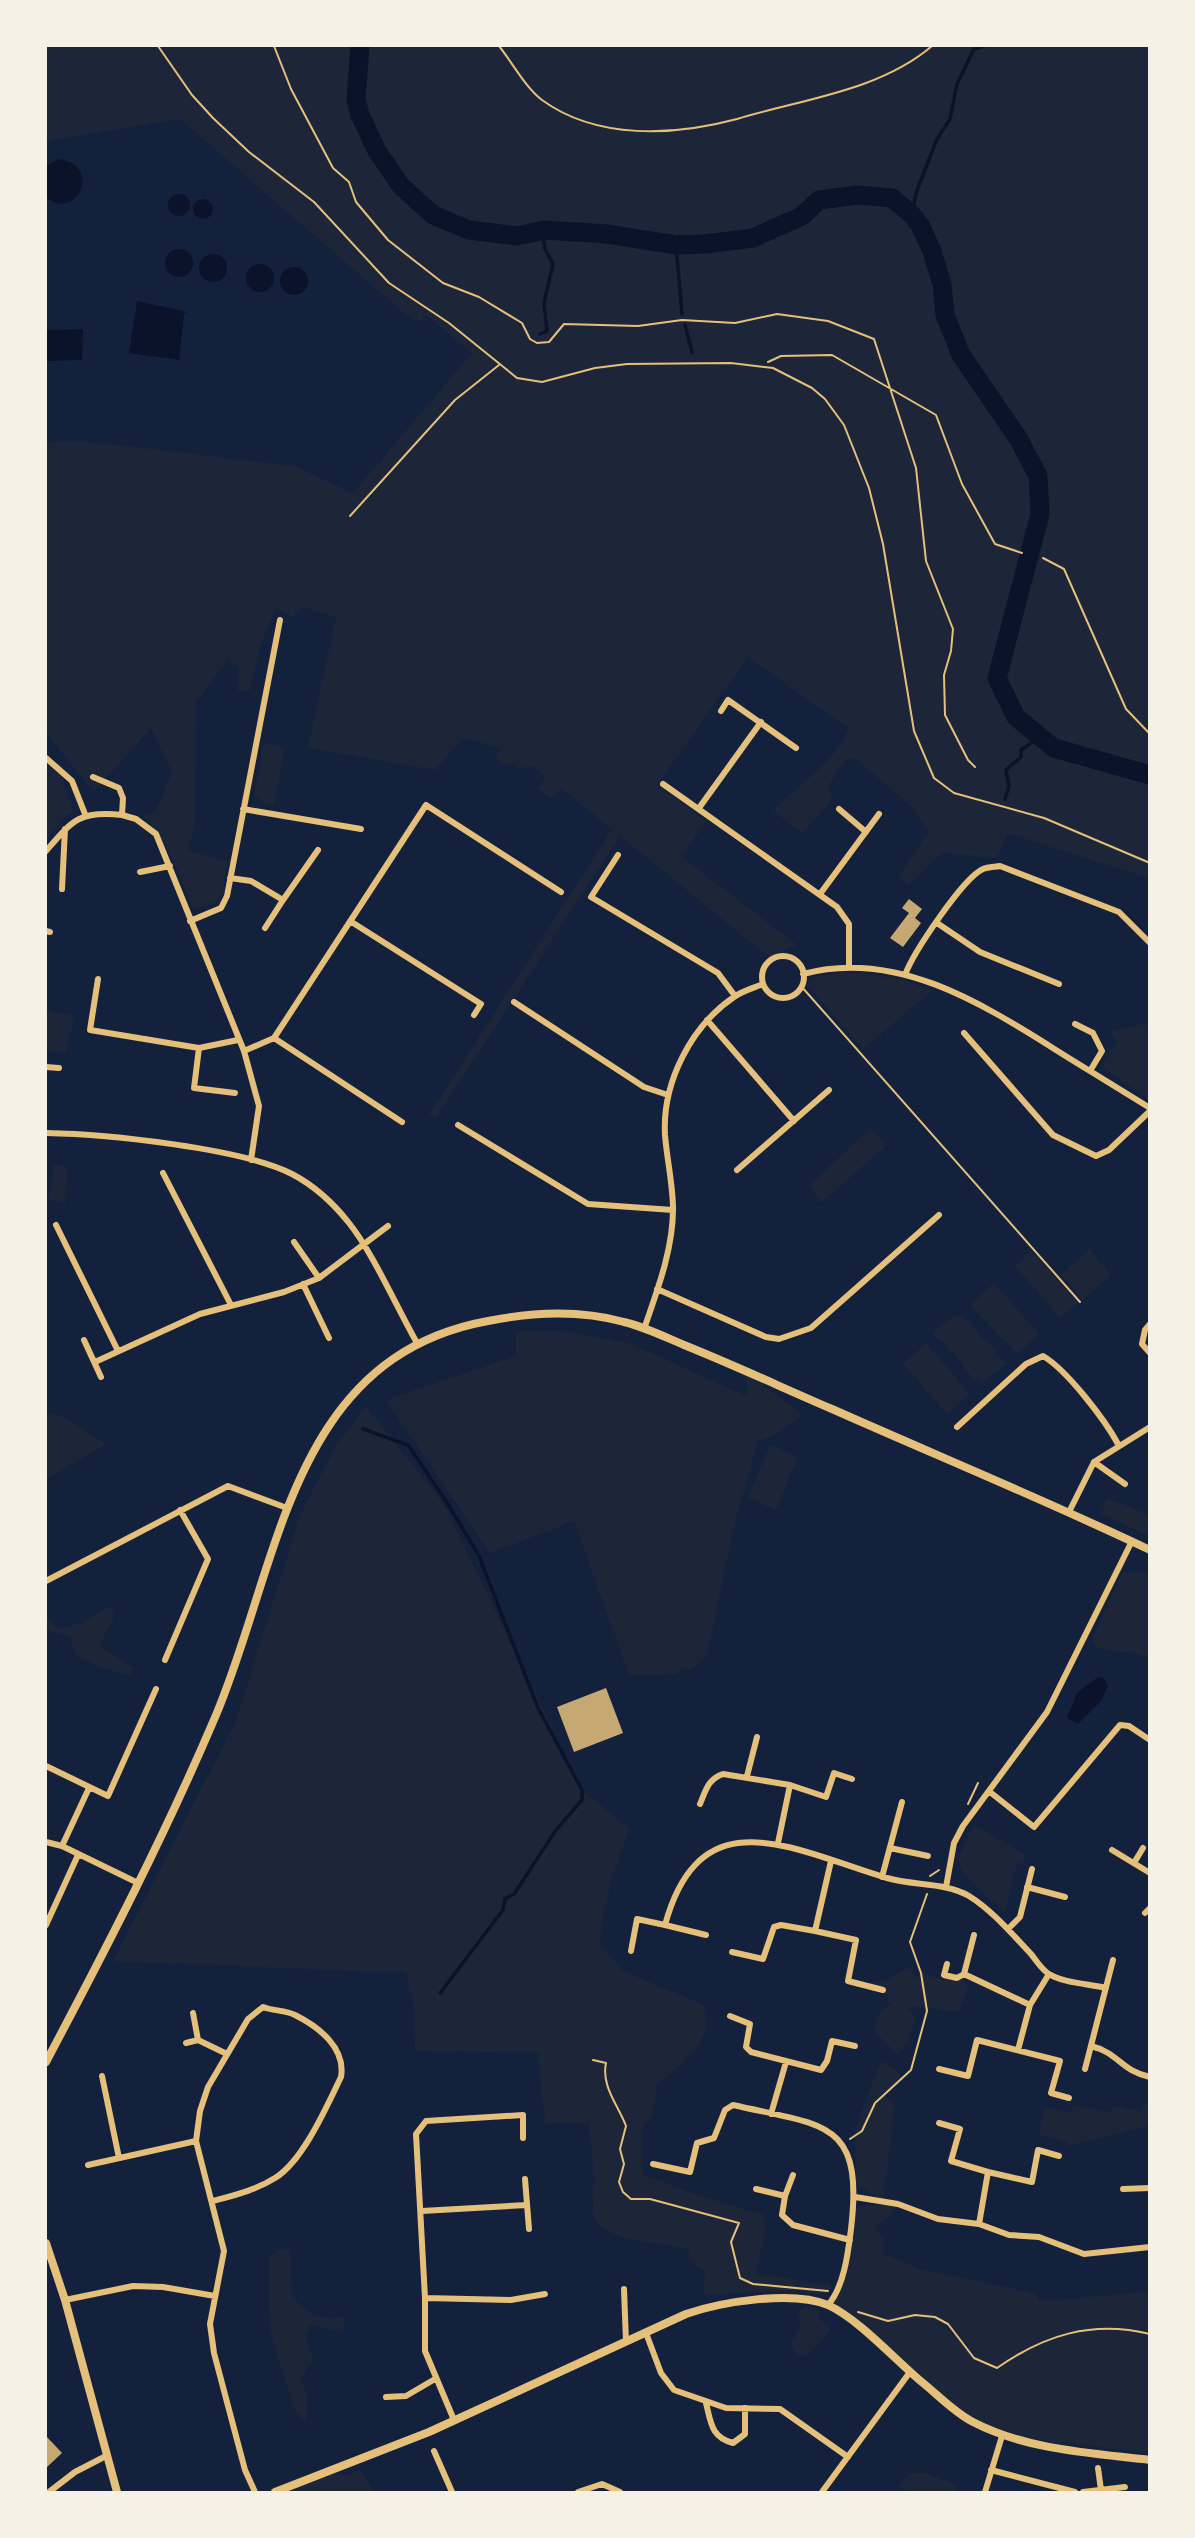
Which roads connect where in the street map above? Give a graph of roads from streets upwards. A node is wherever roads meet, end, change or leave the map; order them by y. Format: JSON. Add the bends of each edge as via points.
{"nodes":[{"id":1,"x":280,"y":620,"type":"dead end"},
{"id":2,"x":721,"y":711,"type":"dead end"},
{"id":3,"x":761,"y":722,"type":"junction"},
{"id":4,"x":796,"y":748,"type":"dead end"},
{"id":5,"x":46,"y":758,"type":"edge"},
{"id":6,"x":93,"y":776,"type":"dead end"},
{"id":7,"x":663,"y":783,"type":"dead end"},
{"id":8,"x":699,"y":808,"type":"junction"},
{"id":9,"x":243,"y":809,"type":"junction"},
{"id":10,"x":839,"y":809,"type":"dead end"},
{"id":11,"x":85,"y":814,"type":"junction"},
{"id":12,"x":879,"y":814,"type":"dead end"},
{"id":13,"x":122,"y":815,"type":"junction"},
{"id":14,"x":65,"y":829,"type":"junction"},
{"id":15,"x":361,"y":829,"type":"dead end"},
{"id":16,"x":866,"y":832,"type":"junction"},
{"id":17,"x":318,"y":850,"type":"dead end"},
{"id":18,"x":46,"y":851,"type":"edge"},
{"id":19,"x":618,"y":855,"type":"dead end"},
{"id":20,"x":170,"y":866,"type":"junction"},
{"id":21,"x":140,"y":872,"type":"dead end"},
{"id":22,"x":230,"y":878,"type":"junction"},
{"id":23,"x":62,"y":889,"type":"dead end"},
{"id":24,"x":561,"y":892,"type":"dead end"},
{"id":25,"x":820,"y":894,"type":"junction"},
{"id":26,"x":283,"y":900,"type":"junction"},
{"id":27,"x":190,"y":921,"type":"junction"},
{"id":28,"x":350,"y":921,"type":"junction"},
{"id":29,"x":937,"y":923,"type":"junction"},
{"id":30,"x":265,"y":928,"type":"dead end"},
{"id":31,"x":1150,"y":943,"type":"edge"},
{"id":32,"x":849,"y":967,"type":"junction"},
{"id":33,"x":803,"y":974,"type":"junction"},
{"id":34,"x":905,"y":975,"type":"junction"},
{"id":35,"x":98,"y":979,"type":"dead end"},
{"id":36,"x":763,"y":984,"type":"junction"},
{"id":37,"x":1059,"y":984,"type":"dead end"},
{"id":38,"x":735,"y":996,"type":"junction"},
{"id":39,"x":514,"y":1002,"type":"dead end"},
{"id":40,"x":474,"y":1015,"type":"dead end"},
{"id":41,"x":708,"y":1020,"type":"junction"},
{"id":42,"x":1075,"y":1024,"type":"dead end"},
{"id":43,"x":964,"y":1033,"type":"dead end"},
{"id":44,"x":274,"y":1038,"type":"junction"},
{"id":45,"x":238,"y":1040,"type":"junction"},
{"id":46,"x":199,"y":1048,"type":"junction"},
{"id":47,"x":244,"y":1051,"type":"junction"},
{"id":48,"x":46,"y":1067,"type":"edge"},
{"id":49,"x":59,"y":1068,"type":"dead end"},
{"id":50,"x":1090,"y":1071,"type":"junction"},
{"id":51,"x":829,"y":1090,"type":"dead end"},
{"id":52,"x":235,"y":1093,"type":"dead end"},
{"id":53,"x":668,"y":1095,"type":"junction"},
{"id":54,"x":1150,"y":1110,"type":"edge"},
{"id":55,"x":794,"y":1121,"type":"junction"},
{"id":56,"x":402,"y":1122,"type":"dead end"},
{"id":57,"x":458,"y":1125,"type":"dead end"},
{"id":58,"x":46,"y":1133,"type":"edge"},
{"id":59,"x":251,"y":1160,"type":"junction"},
{"id":60,"x":737,"y":1170,"type":"dead end"},
{"id":61,"x":163,"y":1174,"type":"dead end"},
{"id":62,"x":673,"y":1210,"type":"junction"},
{"id":63,"x":939,"y":1215,"type":"dead end"},
{"id":64,"x":56,"y":1225,"type":"dead end"},
{"id":65,"x":388,"y":1226,"type":"dead end"},
{"id":66,"x":295,"y":1242,"type":"dead end"},
{"id":67,"x":363,"y":1246,"type":"junction"},
{"id":68,"x":319,"y":1278,"type":"junction"},
{"id":69,"x":303,"y":1284,"type":"junction"},
{"id":70,"x":657,"y":1289,"type":"junction"},
{"id":71,"x":231,"y":1305,"type":"junction"},
{"id":72,"x":1150,"y":1324,"type":"edge"},
{"id":73,"x":644,"y":1329,"type":"junction"},
{"id":74,"x":329,"y":1338,"type":"dead end"},
{"id":75,"x":83,"y":1340,"type":"dead end"},
{"id":76,"x":418,"y":1343,"type":"junction"},
{"id":77,"x":118,"y":1351,"type":"junction"},
{"id":78,"x":1150,"y":1353,"type":"edge"},
{"id":79,"x":95,"y":1362,"type":"junction"},
{"id":80,"x":101,"y":1377,"type":"dead end"},
{"id":81,"x":957,"y":1427,"type":"dead end"},
{"id":82,"x":1150,"y":1427,"type":"edge"},
{"id":83,"x":1118,"y":1444,"type":"junction"},
{"id":84,"x":1094,"y":1462,"type":"junction"},
{"id":85,"x":1125,"y":1484,"type":"dead end"},
{"id":86,"x":287,"y":1508,"type":"junction"},
{"id":87,"x":180,"y":1510,"type":"junction"},
{"id":88,"x":1069,"y":1512,"type":"junction"},
{"id":89,"x":1132,"y":1541,"type":"junction"},
{"id":90,"x":1150,"y":1550,"type":"edge"},
{"id":91,"x":46,"y":1581,"type":"edge"},
{"id":92,"x":165,"y":1660,"type":"dead end"},
{"id":93,"x":156,"y":1689,"type":"dead end"},
{"id":94,"x":757,"y":1737,"type":"dead end"},
{"id":95,"x":1150,"y":1740,"type":"edge"},
{"id":96,"x":46,"y":1766,"type":"edge"},
{"id":97,"x":747,"y":1776,"type":"junction"},
{"id":98,"x":852,"y":1779,"type":"dead end"},
{"id":99,"x":790,"y":1785,"type":"junction"},
{"id":100,"x":89,"y":1788,"type":"junction"},
{"id":101,"x":989,"y":1792,"type":"junction"},
{"id":102,"x":902,"y":1802,"type":"dead end"},
{"id":103,"x":700,"y":1804,"type":"dead end"},
{"id":104,"x":46,"y":1842,"type":"edge"},
{"id":105,"x":778,"y":1843,"type":"junction"},
{"id":106,"x":62,"y":1846,"type":"junction"},
{"id":107,"x":890,"y":1848,"type":"junction"},
{"id":108,"x":1143,"y":1849,"type":"dead end"},
{"id":109,"x":1112,"y":1850,"type":"dead end"},
{"id":110,"x":78,"y":1855,"type":"junction"},
{"id":111,"x":928,"y":1856,"type":"dead end"},
{"id":112,"x":831,"y":1861,"type":"junction"},
{"id":113,"x":1134,"y":1863,"type":"junction"},
{"id":114,"x":1032,"y":1869,"type":"dead end"},
{"id":115,"x":1150,"y":1873,"type":"edge"},
{"id":116,"x":882,"y":1877,"type":"junction"},
{"id":117,"x":136,"y":1882,"type":"junction"},
{"id":118,"x":946,"y":1886,"type":"junction"},
{"id":119,"x":1027,"y":1887,"type":"junction"},
{"id":120,"x":1065,"y":1897,"type":"dead end"},
{"id":121,"x":46,"y":1925,"type":"edge"},
{"id":122,"x":665,"y":1925,"type":"junction"},
{"id":123,"x":1008,"y":1929,"type":"junction"},
{"id":124,"x":815,"y":1931,"type":"junction"},
{"id":125,"x":706,"y":1935,"type":"dead end"},
{"id":126,"x":974,"y":1935,"type":"dead end"},
{"id":127,"x":631,"y":1951,"type":"dead end"},
{"id":128,"x":733,"y":1952,"type":"dead end"},
{"id":129,"x":1113,"y":1959,"type":"dead end"},
{"id":130,"x":947,"y":1964,"type":"dead end"},
{"id":131,"x":964,"y":1974,"type":"junction"},
{"id":132,"x":1049,"y":1974,"type":"junction"},
{"id":133,"x":1106,"y":1988,"type":"junction"},
{"id":134,"x":883,"y":1990,"type":"dead end"},
{"id":135,"x":1030,"y":2005,"type":"junction"},
{"id":136,"x":193,"y":2013,"type":"dead end"},
{"id":137,"x":730,"y":2016,"type":"dead end"},
{"id":138,"x":198,"y":2040,"type":"junction"},
{"id":139,"x":186,"y":2043,"type":"dead end"},
{"id":140,"x":855,"y":2046,"type":"dead end"},
{"id":141,"x":1091,"y":2046,"type":"junction"},
{"id":142,"x":1018,"y":2050,"type":"junction"},
{"id":143,"x":227,"y":2054,"type":"junction"},
{"id":144,"x":46,"y":2062,"type":"edge"},
{"id":145,"x":786,"y":2062,"type":"junction"},
{"id":146,"x":939,"y":2069,"type":"dead end"},
{"id":147,"x":1085,"y":2069,"type":"dead end"},
{"id":148,"x":102,"y":2076,"type":"dead end"},
{"id":149,"x":1150,"y":2077,"type":"edge"},
{"id":150,"x":1069,"y":2098,"type":"dead end"},
{"id":151,"x":771,"y":2114,"type":"junction"},
{"id":152,"x":939,"y":2123,"type":"dead end"},
{"id":153,"x":523,"y":2138,"type":"dead end"},
{"id":154,"x":196,"y":2141,"type":"junction"},
{"id":155,"x":1059,"y":2156,"type":"dead end"},
{"id":156,"x":119,"y":2158,"type":"junction"},
{"id":157,"x":653,"y":2164,"type":"dead end"},
{"id":158,"x":88,"y":2165,"type":"dead end"},
{"id":159,"x":988,"y":2172,"type":"junction"},
{"id":160,"x":793,"y":2175,"type":"dead end"},
{"id":161,"x":525,"y":2179,"type":"dead end"},
{"id":162,"x":1150,"y":2188,"type":"edge"},
{"id":163,"x":756,"y":2189,"type":"dead end"},
{"id":164,"x":1123,"y":2189,"type":"dead end"},
{"id":165,"x":785,"y":2196,"type":"junction"},
{"id":166,"x":855,"y":2197,"type":"junction"},
{"id":167,"x":213,"y":2201,"type":"junction"},
{"id":168,"x":527,"y":2205,"type":"junction"},
{"id":169,"x":422,"y":2211,"type":"junction"},
{"id":170,"x":979,"y":2224,"type":"junction"},
{"id":171,"x":528,"y":2229,"type":"dead end"},
{"id":172,"x":850,"y":2240,"type":"junction"},
{"id":173,"x":46,"y":2243,"type":"edge"},
{"id":174,"x":1150,"y":2247,"type":"edge"},
{"id":175,"x":624,"y":2289,"type":"dead end"},
{"id":176,"x":545,"y":2294,"type":"dead end"},
{"id":177,"x":215,"y":2297,"type":"junction"},
{"id":178,"x":425,"y":2298,"type":"junction"},
{"id":179,"x":65,"y":2300,"type":"junction"},
{"id":180,"x":828,"y":2305,"type":"junction"},
{"id":181,"x":646,"y":2333,"type":"junction"},
{"id":182,"x":626,"y":2342,"type":"junction"},
{"id":183,"x":910,"y":2372,"type":"junction"},
{"id":184,"x":435,"y":2379,"type":"junction"},
{"id":185,"x":386,"y":2397,"type":"dead end"},
{"id":186,"x":706,"y":2403,"type":"junction"},
{"id":187,"x":745,"y":2409,"type":"junction"},
{"id":188,"x":454,"y":2420,"type":"junction"},
{"id":189,"x":1002,"y":2436,"type":"junction"},
{"id":190,"x":434,"y":2451,"type":"dead end"},
{"id":191,"x":106,"y":2456,"type":"junction"},
{"id":192,"x":848,"y":2457,"type":"junction"},
{"id":193,"x":1150,"y":2460,"type":"edge"},
{"id":194,"x":1098,"y":2468,"type":"dead end"},
{"id":195,"x":991,"y":2470,"type":"junction"},
{"id":196,"x":1125,"y":2487,"type":"dead end"},
{"id":197,"x":1101,"y":2490,"type":"junction"},
{"id":198,"x":49,"y":2493,"type":"edge"},
{"id":199,"x":117,"y":2493,"type":"edge"},
{"id":200,"x":255,"y":2493,"type":"edge"},
{"id":201,"x":275,"y":2493,"type":"edge"},
{"id":202,"x":452,"y":2493,"type":"edge"},
{"id":203,"x":578,"y":2493,"type":"edge"},
{"id":204,"x":620,"y":2493,"type":"edge"},
{"id":205,"x":822,"y":2493,"type":"edge"},
{"id":206,"x":985,"y":2493,"type":"edge"},
{"id":207,"x":1075,"y":2493,"type":"edge"},
{"id":208,"x":1083,"y":2493,"type":"edge"}],
"edges":[{"from":1,"to":9,"type":"street"},
{"from":2,"to":3,"type":"street","via":[[729,701]]},
{"from":3,"to":4,"type":"street"},
{"from":3,"to":8,"type":"street"},
{"from":5,"to":11,"type":"street","via":[[72,781]]},
{"from":6,"to":13,"type":"street","via":[[119,788]]},
{"from":7,"to":8,"type":"street"},
{"from":8,"to":25,"type":"street"},
{"from":9,"to":15,"type":"street"},
{"from":9,"to":22,"type":"street"},
{"from":10,"to":16,"type":"street"},
{"from":11,"to":13,"type":"street"},
{"from":11,"to":14,"type":"street"},
{"from":12,"to":16,"type":"street"},
{"from":13,"to":20,"type":"street","via":[[156,834]]},
{"from":14,"to":18,"type":"street"},
{"from":14,"to":23,"type":"street"},
{"from":16,"to":25,"type":"street"},
{"from":17,"to":26,"type":"street"},
{"from":19,"to":38,"type":"street","via":[[591,897],[719,973]]},
{"from":20,"to":21,"type":"street"},
{"from":20,"to":27,"type":"street"},
{"from":22,"to":26,"type":"street","via":[[251,881]]},
{"from":22,"to":27,"type":"street","via":[[221,908]]},
{"from":24,"to":28,"type":"street","via":[[426,805]]},
{"from":25,"to":32,"type":"street","via":[[837,906],[849,924]]},
{"from":26,"to":30,"type":"street"},
{"from":27,"to":45,"type":"street"},
{"from":28,"to":40,"type":"street","via":[[481,1004]]},
{"from":28,"to":44,"type":"street"},
{"from":29,"to":31,"type":"street","via":[[971,879],[983,869],[1000,866],[1119,912]]},
{"from":29,"to":34,"type":"street","via":[[919,945]]},
{"from":29,"to":37,"type":"street","via":[[980,952]]},
{"from":32,"to":33,"type":"street","via":[[825,967]]},
{"from":32,"to":34,"type":"street"},
{"from":33,"to":36,"type":"street","via":[[801,986],[785,998],[772,994]]},
{"from":33,"to":36,"type":"street","via":[[792,958],[780,956],[765,966]]},
{"from":34,"to":50,"type":"street","via":[[967,998]]},
{"from":35,"to":46,"type":"street","via":[[90,1030]]},
{"from":36,"to":38,"type":"street"},
{"from":38,"to":41,"type":"street"},
{"from":39,"to":53,"type":"street","via":[[644,1087]]},
{"from":41,"to":53,"type":"street","via":[[679,1062]]},
{"from":41,"to":55,"type":"street"},
{"from":42,"to":50,"type":"street","via":[[1093,1033],[1102,1051]]},
{"from":43,"to":54,"type":"street","via":[[1053,1135],[1096,1156],[1109,1150]]},
{"from":44,"to":47,"type":"street"},
{"from":44,"to":56,"type":"street"},
{"from":45,"to":46,"type":"street"},
{"from":45,"to":47,"type":"street"},
{"from":46,"to":52,"type":"street","via":[[194,1088]]},
{"from":47,"to":59,"type":"street","via":[[259,1105]]},
{"from":48,"to":49,"type":"street"},
{"from":50,"to":54,"type":"street"},
{"from":51,"to":55,"type":"street"},
{"from":53,"to":62,"type":"street","via":[[665,1134]]},
{"from":55,"to":60,"type":"street"},
{"from":57,"to":62,"type":"street","via":[[588,1204]]},
{"from":58,"to":59,"type":"street"},
{"from":59,"to":67,"type":"street","via":[[292,1174],[323,1196],[350,1223]]},
{"from":61,"to":71,"type":"street"},
{"from":62,"to":70,"type":"street"},
{"from":63,"to":70,"type":"street","via":[[811,1328],[779,1339]]},
{"from":64,"to":77,"type":"street"},
{"from":65,"to":67,"type":"street"},
{"from":66,"to":68,"type":"street"},
{"from":67,"to":68,"type":"street"},
{"from":67,"to":76,"type":"street"},
{"from":68,"to":69,"type":"street"},
{"from":69,"to":71,"type":"street"},
{"from":69,"to":74,"type":"street"},
{"from":70,"to":73,"type":"street"},
{"from":71,"to":77,"type":"street"},
{"from":72,"to":78,"type":"street","via":[[1142,1344]]},
{"from":73,"to":76,"type":"street","via":[[605,1318],[549,1314],[464,1325]]},
{"from":73,"to":88,"type":"street"},
{"from":75,"to":79,"type":"street"},
{"from":76,"to":86,"type":"street","via":[[387,1364],[348,1401],[306,1465]]},
{"from":77,"to":79,"type":"street"},
{"from":79,"to":80,"type":"street"},
{"from":81,"to":83,"type":"street","via":[[1026,1364],[1044,1356],[1057,1364],[1105,1420]]},
{"from":82,"to":83,"type":"street"},
{"from":83,"to":84,"type":"street"},
{"from":84,"to":85,"type":"street"},
{"from":84,"to":88,"type":"street"},
{"from":86,"to":87,"type":"street","via":[[228,1486]]},
{"from":86,"to":117,"type":"street","via":[[222,1701]]},
{"from":87,"to":91,"type":"street"},
{"from":87,"to":92,"type":"street","via":[[208,1559]]},
{"from":88,"to":89,"type":"street"},
{"from":89,"to":90,"type":"street"},
{"from":89,"to":101,"type":"street","via":[[1047,1712]]},
{"from":93,"to":100,"type":"street","via":[[108,1796]]},
{"from":94,"to":97,"type":"street"},
{"from":95,"to":101,"type":"street","via":[[1126,1724],[1116,1728],[1034,1827]]},
{"from":96,"to":100,"type":"street"},
{"from":97,"to":99,"type":"street"},
{"from":97,"to":103,"type":"street","via":[[713,1777]]},
{"from":98,"to":99,"type":"street","via":[[834,1773],[826,1797]]},
{"from":99,"to":105,"type":"street"},
{"from":100,"to":106,"type":"street"},
{"from":101,"to":118,"type":"street","via":[[954,1843]]},
{"from":102,"to":107,"type":"street"},
{"from":104,"to":106,"type":"street"},
{"from":105,"to":112,"type":"street"},
{"from":105,"to":122,"type":"street","via":[[735,1844],[703,1857],[678,1885]]},
{"from":106,"to":110,"type":"street"},
{"from":107,"to":111,"type":"street"},
{"from":107,"to":116,"type":"street"},
{"from":108,"to":113,"type":"street"},
{"from":109,"to":113,"type":"street"},
{"from":110,"to":117,"type":"street"},
{"from":110,"to":121,"type":"street"},
{"from":112,"to":116,"type":"street"},
{"from":112,"to":124,"type":"street"},
{"from":113,"to":115,"type":"street"},
{"from":114,"to":119,"type":"street"},
{"from":116,"to":118,"type":"street"},
{"from":117,"to":144,"type":"street"},
{"from":118,"to":123,"type":"street","via":[[969,1896]]},
{"from":119,"to":120,"type":"street"},
{"from":119,"to":123,"type":"street","via":[[1020,1917]]},
{"from":122,"to":125,"type":"street"},
{"from":122,"to":127,"type":"street","via":[[637,1919]]},
{"from":123,"to":132,"type":"street"},
{"from":124,"to":128,"type":"street","via":[[781,1925],[769,1935],[763,1959]]},
{"from":124,"to":134,"type":"street","via":[[856,1940],[848,1981]]},
{"from":126,"to":131,"type":"street"},
{"from":129,"to":133,"type":"street"},
{"from":130,"to":131,"type":"street","via":[[944,1975],[957,1978]]},
{"from":131,"to":135,"type":"street"},
{"from":132,"to":133,"type":"street"},
{"from":132,"to":135,"type":"street"},
{"from":133,"to":141,"type":"street"},
{"from":135,"to":142,"type":"street"},
{"from":136,"to":138,"type":"street"},
{"from":137,"to":145,"type":"street","via":[[750,2024],[747,2050]]},
{"from":138,"to":139,"type":"street"},
{"from":138,"to":143,"type":"street"},
{"from":140,"to":145,"type":"street","via":[[832,2041],[821,2070]]},
{"from":141,"to":147,"type":"street"},
{"from":141,"to":149,"type":"street","via":[[1111,2051],[1133,2073]]},
{"from":142,"to":146,"type":"street","via":[[978,2040],[968,2076]]},
{"from":142,"to":150,"type":"street","via":[[1060,2061],[1051,2093]]},
{"from":143,"to":154,"type":"street","via":[[200,2111]]},
{"from":143,"to":167,"type":"street","via":[[248,2019],[263,2007],[296,2015],[324,2034],[343,2064],[328,2104],[278,2177],[254,2190]]},
{"from":145,"to":151,"type":"street"},
{"from":148,"to":156,"type":"street"},
{"from":151,"to":157,"type":"street","via":[[733,2105],[726,2110],[714,2138],[697,2143],[690,2172]]},
{"from":151,"to":166,"type":"street","via":[[826,2129],[853,2165]]},
{"from":152,"to":159,"type":"street","via":[[960,2129],[951,2161]]},
{"from":153,"to":169,"type":"street","via":[[523,2115],[426,2121],[416,2134]]},
{"from":154,"to":156,"type":"street"},
{"from":154,"to":167,"type":"street"},
{"from":155,"to":159,"type":"street","via":[[1038,2150],[1032,2182]]},
{"from":156,"to":158,"type":"street"},
{"from":159,"to":170,"type":"street"},
{"from":160,"to":165,"type":"street"},
{"from":161,"to":168,"type":"street"},
{"from":162,"to":164,"type":"street"},
{"from":163,"to":165,"type":"street"},
{"from":165,"to":172,"type":"street","via":[[782,2214],[793,2225]]},
{"from":166,"to":170,"type":"street","via":[[898,2204],[938,2219]]},
{"from":166,"to":172,"type":"street"},
{"from":167,"to":177,"type":"street","via":[[224,2251]]},
{"from":168,"to":169,"type":"street"},
{"from":168,"to":171,"type":"street"},
{"from":169,"to":178,"type":"street"},
{"from":170,"to":174,"type":"street","via":[[1009,2235],[1056,2242],[1084,2254]]},
{"from":172,"to":180,"type":"street","via":[[844,2272]]},
{"from":173,"to":179,"type":"street"},
{"from":175,"to":182,"type":"street"},
{"from":176,"to":178,"type":"street","via":[[511,2300]]},
{"from":177,"to":179,"type":"street","via":[[133,2286]]},
{"from":177,"to":200,"type":"street","via":[[210,2324],[214,2353]]},
{"from":178,"to":184,"type":"street","via":[[425,2351]]},
{"from":179,"to":191,"type":"street"},
{"from":180,"to":181,"type":"street","via":[[805,2300],[730,2302],[686,2314]]},
{"from":180,"to":183,"type":"street"},
{"from":181,"to":182,"type":"street"},
{"from":181,"to":186,"type":"street","via":[[667,2384]]},
{"from":182,"to":188,"type":"street"},
{"from":183,"to":189,"type":"street","via":[[971,2421]]},
{"from":183,"to":192,"type":"street"},
{"from":184,"to":185,"type":"street","via":[[406,2396]]},
{"from":184,"to":188,"type":"street"},
{"from":186,"to":187,"type":"street"},
{"from":186,"to":187,"type":"street","via":[[710,2427],[733,2443],[745,2434]]},
{"from":187,"to":192,"type":"street","via":[[780,2409]]},
{"from":188,"to":201,"type":"street"},
{"from":189,"to":193,"type":"street","via":[[1066,2450]]},
{"from":189,"to":195,"type":"street"},
{"from":190,"to":202,"type":"street"},
{"from":191,"to":198,"type":"street"},
{"from":191,"to":199,"type":"street"},
{"from":192,"to":205,"type":"street"},
{"from":194,"to":197,"type":"street"},
{"from":195,"to":206,"type":"street"},
{"from":195,"to":207,"type":"street"},
{"from":196,"to":197,"type":"street"},
{"from":197,"to":208,"type":"street"},
{"from":203,"to":204,"type":"street","via":[[602,2484]]}]}
